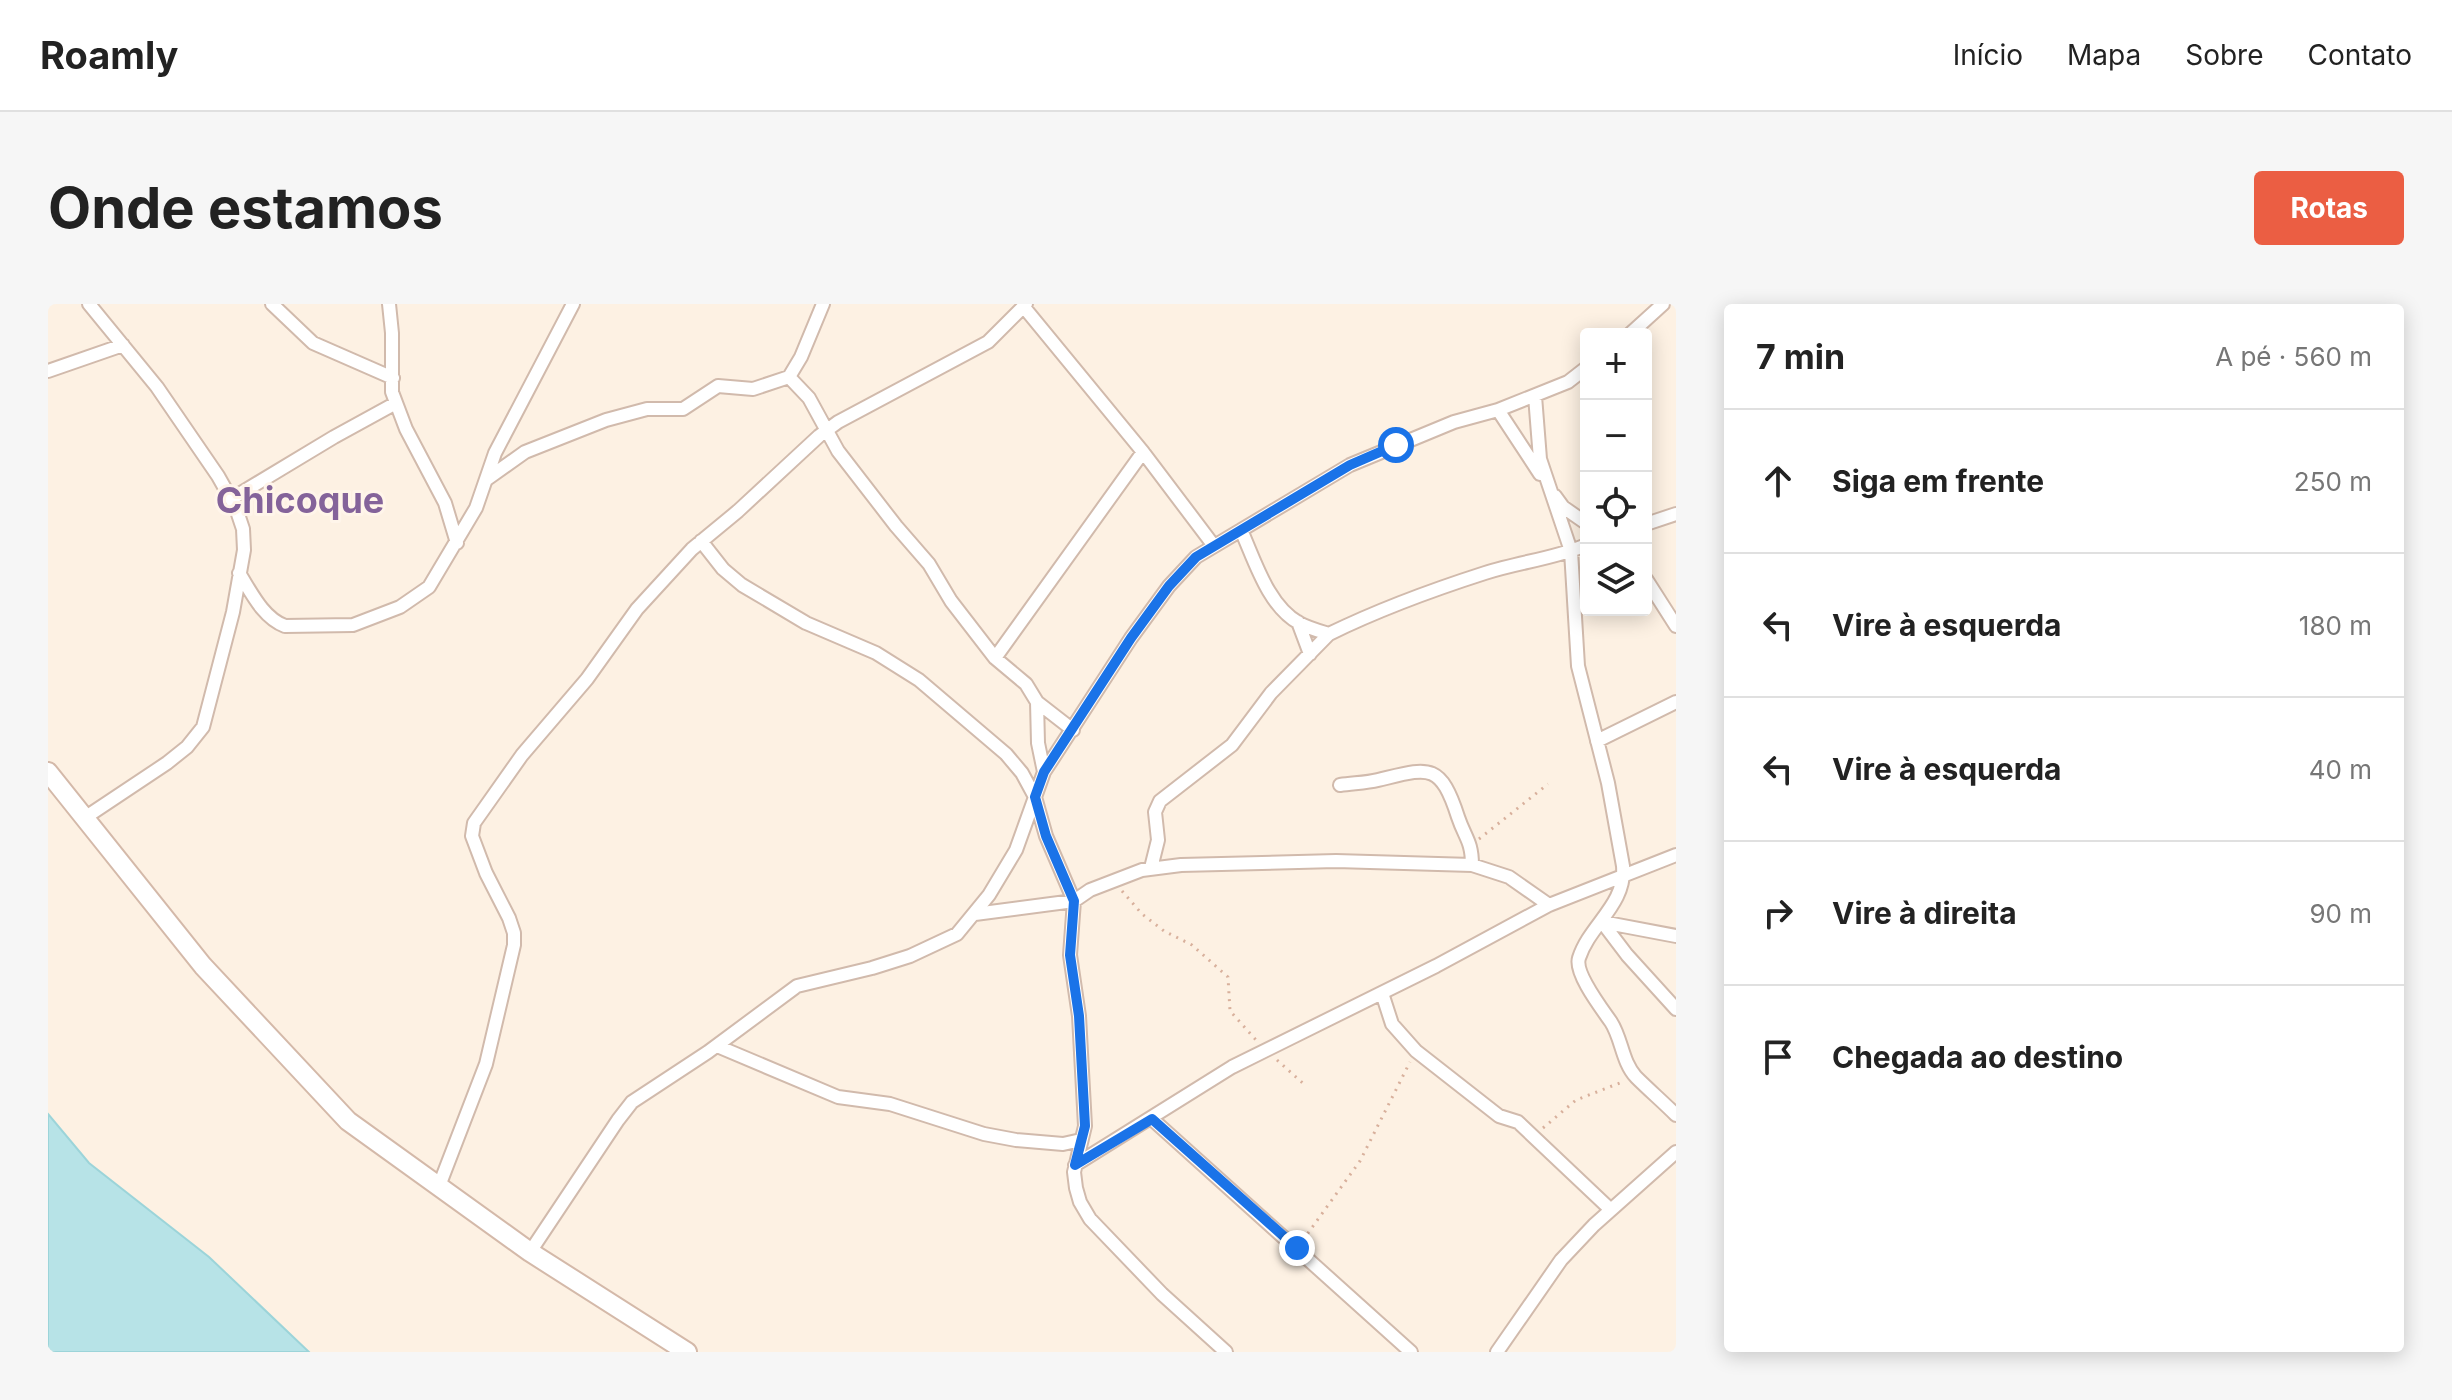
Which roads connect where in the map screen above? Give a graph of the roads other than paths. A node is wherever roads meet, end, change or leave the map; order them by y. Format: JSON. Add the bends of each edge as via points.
{"nodes":[{"id":1,"x":89,"y":304,"type":"edge"},
{"id":2,"x":272,"y":304,"type":"edge"},
{"id":3,"x":389,"y":304,"type":"edge"},
{"id":4,"x":573,"y":304,"type":"edge"},
{"id":5,"x":823,"y":304,"type":"edge"},
{"id":6,"x":1663,"y":304,"type":"edge"},
{"id":7,"x":1024,"y":305,"type":"edge"},
{"id":8,"x":1637,"y":328,"type":"edge"},
{"id":9,"x":123,"y":345,"type":"junction"},
{"id":10,"x":48,"y":371,"type":"edge"},
{"id":11,"x":1580,"y":373,"type":"edge"},
{"id":12,"x":789,"y":377,"type":"junction"},
{"id":13,"x":393,"y":378,"type":"junction"},
{"id":14,"x":1535,"y":396,"type":"junction"},
{"id":15,"x":396,"y":403,"type":"junction"},
{"id":16,"x":1498,"y":410,"type":"junction"},
{"id":17,"x":828,"y":430,"type":"junction"},
{"id":18,"x":1143,"y":452,"type":"junction"},
{"id":19,"x":485,"y":481,"type":"junction"},
{"id":20,"x":1548,"y":488,"type":"junction"},
{"id":21,"x":231,"y":499,"type":"junction"},
{"id":22,"x":1676,"y":514,"type":"edge"},
{"id":23,"x":1580,"y":519,"type":"edge"},
{"id":24,"x":1652,"y":522,"type":"edge"},
{"id":25,"x":1241,"y":530,"type":"junction"},
{"id":26,"x":701,"y":541,"type":"junction"},
{"id":27,"x":457,"y":543,"type":"junction"},
{"id":28,"x":1214,"y":546,"type":"junction"},
{"id":29,"x":1580,"y":547,"type":"edge"},
{"id":30,"x":1571,"y":551,"type":"junction"},
{"id":31,"x":239,"y":573,"type":"junction"},
{"id":32,"x":1652,"y":588,"type":"edge"},
{"id":33,"x":1298,"y":622,"type":"junction"},
{"id":34,"x":1676,"y":626,"type":"edge"},
{"id":35,"x":1329,"y":634,"type":"junction"},
{"id":36,"x":1310,"y":654,"type":"junction"},
{"id":37,"x":995,"y":658,"type":"junction"},
{"id":38,"x":1037,"y":702,"type":"junction"},
{"id":39,"x":1676,"y":702,"type":"edge"},
{"id":40,"x":1073,"y":730,"type":"junction"},
{"id":41,"x":1597,"y":741,"type":"junction"},
{"id":42,"x":48,"y":772,"type":"edge"},
{"id":43,"x":1044,"y":772,"type":"junction"},
{"id":44,"x":1340,"y":785,"type":"dead end"},
{"id":45,"x":1035,"y":797,"type":"junction"},
{"id":46,"x":83,"y":819,"type":"junction"},
{"id":47,"x":1676,"y":855,"type":"edge"},
{"id":48,"x":1472,"y":865,"type":"junction"},
{"id":49,"x":1151,"y":868,"type":"junction"},
{"id":50,"x":1624,"y":874,"type":"junction"},
{"id":51,"x":1074,"y":901,"type":"junction"},
{"id":52,"x":1549,"y":905,"type":"junction"},
{"id":53,"x":975,"y":914,"type":"junction"},
{"id":54,"x":1602,"y":922,"type":"junction"},
{"id":55,"x":1676,"y":936,"type":"edge"},
{"id":56,"x":1382,"y":993,"type":"junction"},
{"id":57,"x":1676,"y":1009,"type":"edge"},
{"id":58,"x":717,"y":1046,"type":"junction"},
{"id":59,"x":1676,"y":1115,"type":"edge"},
{"id":60,"x":1152,"y":1119,"type":"junction"},
{"id":61,"x":1081,"y":1140,"type":"junction"},
{"id":62,"x":1676,"y":1152,"type":"edge"},
{"id":63,"x":1075,"y":1165,"type":"junction"},
{"id":64,"x":439,"y":1186,"type":"junction"},
{"id":65,"x":1611,"y":1210,"type":"junction"},
{"id":66,"x":530,"y":1252,"type":"junction"},
{"id":67,"x":687,"y":1352,"type":"edge"},
{"id":68,"x":1226,"y":1352,"type":"edge"},
{"id":69,"x":1411,"y":1352,"type":"edge"},
{"id":70,"x":1497,"y":1352,"type":"edge"}],
"edges":[{"from":1,"to":9,"type":"street"},
{"from":2,"to":13,"type":"street","via":[[313,343]]},
{"from":3,"to":13,"type":"street"},
{"from":4,"to":19,"type":"street"},
{"from":5,"to":12,"type":"street"},
{"from":6,"to":8,"type":"street"},
{"from":7,"to":17,"type":"street","via":[[988,342]]},
{"from":7,"to":18,"type":"street"},
{"from":9,"to":10,"type":"street"},
{"from":9,"to":21,"type":"street","via":[[191,434]]},
{"from":11,"to":14,"type":"street"},
{"from":12,"to":17,"type":"street"},
{"from":12,"to":19,"type":"street","via":[[753,389],[718,386],[683,409],[647,409],[606,420],[525,452]]},
{"from":13,"to":15,"type":"street"},
{"from":14,"to":16,"type":"street"},
{"from":14,"to":20,"type":"street"},
{"from":15,"to":21,"type":"street"},
{"from":15,"to":27,"type":"street","via":[[445,503]]},
{"from":16,"to":20,"type":"street"},
{"from":16,"to":25,"type":"street","via":[[1454,422],[1350,465]]},
{"from":17,"to":26,"type":"street"},
{"from":17,"to":37,"type":"street","via":[[838,451],[929,564]]},
{"from":18,"to":28,"type":"street"},
{"from":18,"to":37,"type":"street"},
{"from":19,"to":27,"type":"street"},
{"from":20,"to":23,"type":"street"},
{"from":20,"to":30,"type":"street"},
{"from":21,"to":31,"type":"street","via":[[243,529]]},
{"from":22,"to":24,"type":"street"},
{"from":25,"to":28,"type":"street"},
{"from":25,"to":33,"type":"street","via":[[1264,581]]},
{"from":26,"to":45,"type":"street","via":[[742,585],[919,680],[1006,754]]},
{"from":26,"to":64,"type":"street","via":[[630,618],[474,823],[472,836],[509,918],[514,945],[486,1064]]},
{"from":27,"to":31,"type":"street","via":[[429,587],[400,607],[353,625],[275,623]]},
{"from":28,"to":40,"type":"street","via":[[1169,586]]},
{"from":29,"to":30,"type":"street"},
{"from":30,"to":35,"type":"street","via":[[1486,572]]},
{"from":30,"to":41,"type":"street","via":[[1578,666]]},
{"from":31,"to":46,"type":"street","via":[[203,727],[167,763]]},
{"from":32,"to":34,"type":"street"},
{"from":33,"to":35,"type":"street"},
{"from":33,"to":36,"type":"street"},
{"from":35,"to":36,"type":"street"},
{"from":36,"to":49,"type":"street","via":[[1271,693],[1232,745],[1160,801]]},
{"from":37,"to":38,"type":"street","via":[[1026,684]]},
{"from":38,"to":40,"type":"street"},
{"from":38,"to":43,"type":"street"},
{"from":39,"to":41,"type":"street"},
{"from":40,"to":43,"type":"street"},
{"from":41,"to":50,"type":"street"},
{"from":42,"to":46,"type":"street"},
{"from":43,"to":45,"type":"street"},
{"from":44,"to":48,"type":"street","via":[[1424,770],[1439,777],[1472,846]]},
{"from":45,"to":51,"type":"street"},
{"from":45,"to":53,"type":"street","via":[[1016,850]]},
{"from":46,"to":64,"type":"street","via":[[203,966],[348,1121]]},
{"from":47,"to":50,"type":"street"},
{"from":48,"to":49,"type":"street","via":[[1336,861]]},
{"from":48,"to":52,"type":"street","via":[[1509,877]]},
{"from":49,"to":51,"type":"street","via":[[1123,875]]},
{"from":50,"to":52,"type":"street"},
{"from":50,"to":54,"type":"street"},
{"from":51,"to":53,"type":"street"},
{"from":51,"to":61,"type":"street","via":[[1070,955],[1082,1048]]},
{"from":52,"to":56,"type":"street"},
{"from":53,"to":58,"type":"street","via":[[957,934],[935,946],[797,986]]},
{"from":54,"to":55,"type":"street"},
{"from":54,"to":57,"type":"street"},
{"from":54,"to":59,"type":"street","via":[[1578,967],[1614,1027],[1630,1068]]},
{"from":56,"to":60,"type":"street","via":[[1232,1067]]},
{"from":56,"to":65,"type":"street","via":[[1392,1024],[1416,1051],[1499,1116],[1518,1122]]},
{"from":58,"to":61,"type":"street","via":[[838,1097],[903,1107],[1016,1140]]},
{"from":58,"to":66,"type":"street","via":[[632,1102]]},
{"from":60,"to":63,"type":"street"},
{"from":60,"to":69,"type":"street"},
{"from":61,"to":63,"type":"street"},
{"from":62,"to":65,"type":"street"},
{"from":63,"to":68,"type":"street","via":[[1076,1188],[1090,1219]]},
{"from":64,"to":66,"type":"street"},
{"from":65,"to":70,"type":"street","via":[[1561,1260]]},
{"from":66,"to":67,"type":"street"}]}
